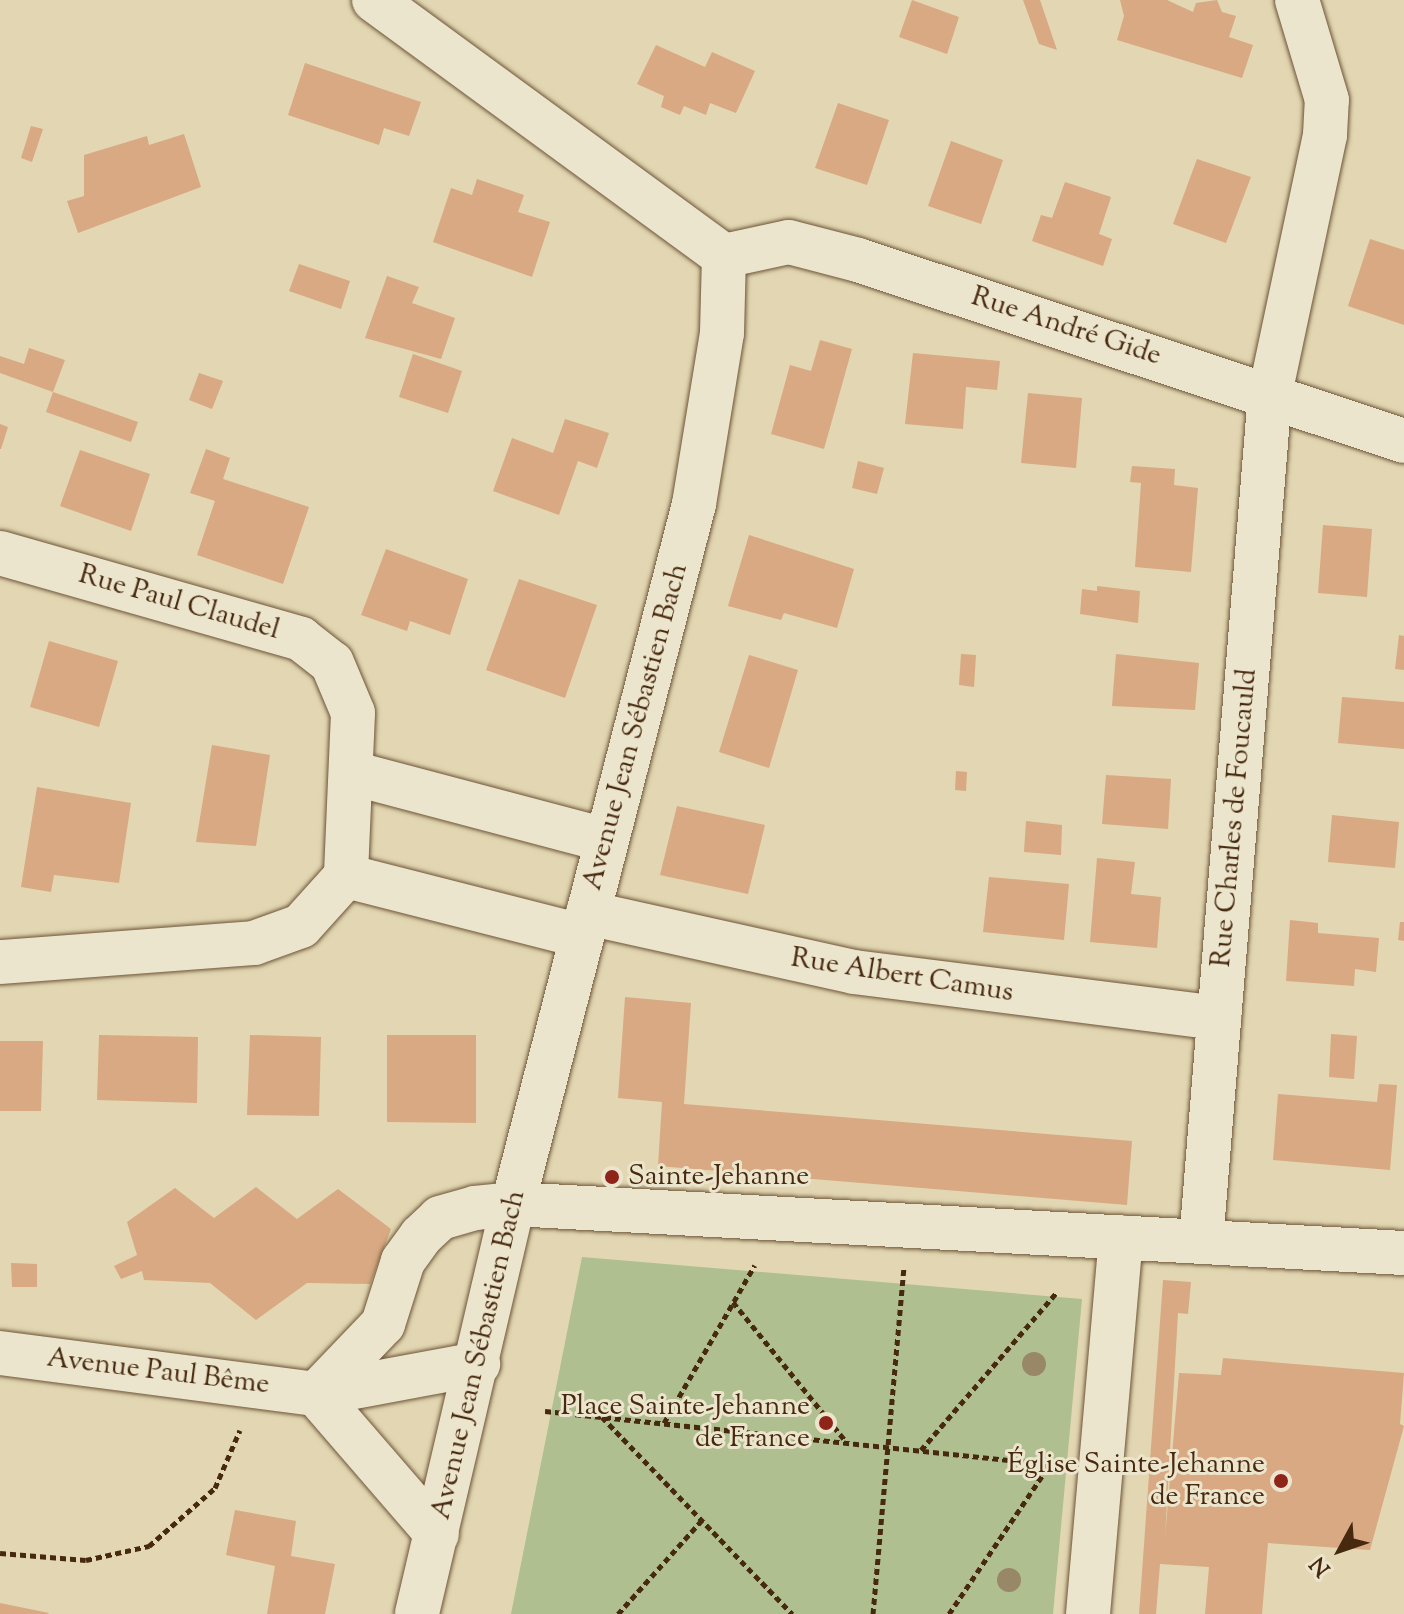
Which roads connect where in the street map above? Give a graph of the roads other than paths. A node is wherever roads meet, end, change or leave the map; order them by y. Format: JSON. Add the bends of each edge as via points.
{"nodes":[{"id":1,"x":374,"y":0,"type":"edge"},
{"id":2,"x":1297,"y":0,"type":"edge"},
{"id":3,"x":724,"y":256,"type":"junction"},
{"id":4,"x":1270,"y":394,"type":"junction"},
{"id":5,"x":1404,"y":441,"type":"edge"},
{"id":6,"x":0,"y":553,"type":"edge"},
{"id":7,"x":352,"y":773,"type":"junction"},
{"id":8,"x":606,"y":840,"type":"junction"},
{"id":9,"x":346,"y":876,"type":"junction"},
{"id":10,"x":584,"y":924,"type":"junction"},
{"id":11,"x":0,"y":962,"type":"edge"},
{"id":12,"x":1219,"y":1018,"type":"junction"},
{"id":13,"x":513,"y":1204,"type":"junction"},
{"id":14,"x":1121,"y":1237,"type":"junction"},
{"id":15,"x":1201,"y":1242,"type":"junction"},
{"id":16,"x":1404,"y":1253,"type":"edge"},
{"id":17,"x":0,"y":1353,"type":"edge"},
{"id":18,"x":478,"y":1364,"type":"junction"},
{"id":19,"x":316,"y":1394,"type":"junction"},
{"id":20,"x":437,"y":1534,"type":"junction"},
{"id":21,"x":417,"y":1614,"type":"edge"},
{"id":22,"x":1088,"y":1614,"type":"edge"}],
"edges":[{"from":1,"to":3,"type":"street"},
{"from":2,"to":4,"type":"street","name":"Rue Charles de Foucauld","via":[[1327,100],[1325,135]]},
{"from":3,"to":4,"type":"street","name":"Rue André Gide","via":[[789,242]]},
{"from":3,"to":8,"type":"street","name":"Avenue Jean Sébastien Bach","via":[[722,333],[706,451]]},
{"from":4,"to":5,"type":"street","name":"Rue André Gide"},
{"from":4,"to":12,"type":"street","name":"Rue Charles de Foucauld"},
{"from":6,"to":7,"type":"street","name":"Rue Paul Claudel","via":[[301,639],[332,663],[345,683],[353,713]]},
{"from":7,"to":8,"type":"street"},
{"from":7,"to":9,"type":"street","name":"Rue Paul Claudel"},
{"from":8,"to":10,"type":"street","name":"Avenue Jean Sébastien Bach"},
{"from":9,"to":10,"type":"street"},
{"from":9,"to":11,"type":"street","via":[[301,926],[254,943]]},
{"from":10,"to":12,"type":"street","name":"Rue Albert Camus","via":[[854,972]]},
{"from":10,"to":13,"type":"street","name":"Avenue Jean Sébastien Bach"},
{"from":12,"to":15,"type":"street","name":"Rue Charles de Foucauld"},
{"from":13,"to":14,"type":"street"},
{"from":13,"to":18,"type":"street","name":"Avenue Jean Sébastien Bach"},
{"from":13,"to":19,"type":"street","via":[[440,1218],[421,1236],[403,1261],[383,1324]]},
{"from":14,"to":15,"type":"street"},
{"from":14,"to":22,"type":"street"},
{"from":15,"to":16,"type":"street"},
{"from":17,"to":19,"type":"street","name":"Avenue Paul Bême"},
{"from":18,"to":19,"type":"street","name":"Avenue Paul Bême"},
{"from":18,"to":20,"type":"street","name":"Avenue Jean Sébastien Bach"},
{"from":19,"to":20,"type":"street"},
{"from":20,"to":21,"type":"street","name":"Avenue Jean Sébastien Bach"}]}
